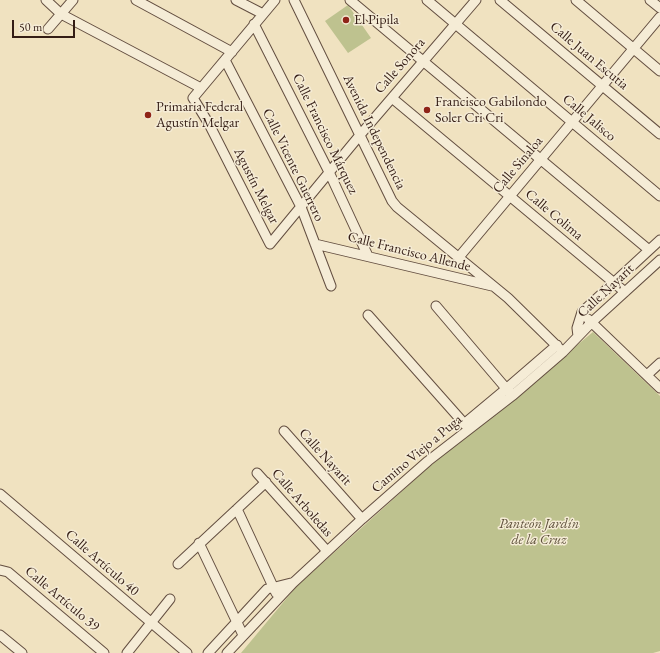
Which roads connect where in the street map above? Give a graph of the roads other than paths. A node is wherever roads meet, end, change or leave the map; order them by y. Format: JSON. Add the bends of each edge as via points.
{"nodes":[{"id":1,"x":46,"y":0,"type":"edge"},
{"id":2,"x":73,"y":0,"type":"edge"},
{"id":3,"x":136,"y":0,"type":"edge"},
{"id":4,"x":236,"y":0,"type":"edge"},
{"id":5,"x":275,"y":0,"type":"edge"},
{"id":6,"x":294,"y":0,"type":"edge"},
{"id":7,"x":350,"y":0,"type":"edge"},
{"id":8,"x":427,"y":0,"type":"edge"},
{"id":9,"x":476,"y":0,"type":"edge"},
{"id":10,"x":500,"y":0,"type":"edge"},
{"id":11,"x":576,"y":0,"type":"edge"},
{"id":12,"x":650,"y":0,"type":"edge"},
{"id":13,"x":660,"y":8,"type":"edge"},
{"id":14,"x":61,"y":14,"type":"junction"},
{"id":15,"x":263,"y":14,"type":"junction"},
{"id":16,"x":660,"y":18,"type":"edge"},
{"id":17,"x":254,"y":24,"type":"junction"},
{"id":18,"x":455,"y":24,"type":"junction"},
{"id":19,"x":48,"y":29,"type":"dead end"},
{"id":20,"x":634,"y":49,"type":"junction"},
{"id":21,"x":232,"y":52,"type":"junction"},
{"id":22,"x":225,"y":60,"type":"junction"},
{"id":23,"x":424,"y":60,"type":"junction"},
{"id":24,"x":660,"y":71,"type":"edge"},
{"id":25,"x":603,"y":86,"type":"junction"},
{"id":26,"x":201,"y":88,"type":"junction"},
{"id":27,"x":392,"y":98,"type":"junction"},
{"id":28,"x":572,"y":122,"type":"junction"},
{"id":29,"x":360,"y":134,"type":"junction"},
{"id":30,"x":660,"y":134,"type":"edge"},
{"id":31,"x":541,"y":159,"type":"junction"},
{"id":32,"x":329,"y":172,"type":"junction"},
{"id":33,"x":510,"y":196,"type":"junction"},
{"id":34,"x":660,"y":196,"type":"edge"},
{"id":35,"x":301,"y":206,"type":"junction"},
{"id":36,"x":660,"y":240,"type":"edge"},
{"id":37,"x":270,"y":244,"type":"joint"},
{"id":38,"x":315,"y":244,"type":"junction"},
{"id":39,"x":649,"y":250,"type":"junction"},
{"id":40,"x":368,"y":256,"type":"junction"},
{"id":41,"x":459,"y":257,"type":"junction"},
{"id":42,"x":660,"y":260,"type":"edge"},
{"id":43,"x":614,"y":282,"type":"junction"},
{"id":44,"x":331,"y":286,"type":"dead end"},
{"id":45,"x":496,"y":287,"type":"junction"},
{"id":46,"x":625,"y":292,"type":"junction"},
{"id":47,"x":436,"y":306,"type":"dead end"},
{"id":48,"x":582,"y":312,"type":"junction"},
{"id":49,"x":368,"y":315,"type":"dead end"},
{"id":50,"x":592,"y":322,"type":"junction"},
{"id":51,"x":578,"y":336,"type":"junction"},
{"id":52,"x":560,"y":348,"type":"junction"},
{"id":53,"x":660,"y":363,"type":"edge"},
{"id":54,"x":647,"y":375,"type":"junction"},
{"id":55,"x":660,"y":388,"type":"edge"},
{"id":56,"x":509,"y":392,"type":"junction"},
{"id":57,"x":466,"y":427,"type":"junction"},
{"id":58,"x":284,"y":432,"type":"dead end"},
{"id":59,"x":257,"y":473,"type":"dead end"},
{"id":60,"x":266,"y":482,"type":"junction"},
{"id":61,"x":2,"y":499,"type":"edge"},
{"id":62,"x":236,"y":509,"type":"junction"},
{"id":63,"x":362,"y":519,"type":"junction"},
{"id":64,"x":199,"y":544,"type":"junction"},
{"id":65,"x":326,"y":551,"type":"junction"},
{"id":66,"x":178,"y":564,"type":"dead end"},
{"id":67,"x":0,"y":570,"type":"edge"},
{"id":68,"x":293,"y":583,"type":"junction"},
{"id":69,"x":273,"y":588,"type":"junction"},
{"id":70,"x":170,"y":598,"type":"dead end"},
{"id":71,"x":278,"y":598,"type":"junction"},
{"id":72,"x":237,"y":621,"type":"junction"},
{"id":73,"x":151,"y":623,"type":"junction"},
{"id":74,"x":0,"y":635,"type":"edge"},
{"id":75,"x":243,"y":635,"type":"junction"},
{"id":76,"x":22,"y":653,"type":"edge"},
{"id":77,"x":104,"y":653,"type":"edge"},
{"id":78,"x":127,"y":653,"type":"edge"},
{"id":79,"x":187,"y":653,"type":"edge"},
{"id":80,"x":208,"y":653,"type":"edge"},
{"id":81,"x":227,"y":653,"type":"edge"}],
"edges":[{"from":1,"to":14,"type":"street"},
{"from":2,"to":14,"type":"street"},
{"from":3,"to":21,"type":"street"},
{"from":4,"to":15,"type":"street"},
{"from":5,"to":15,"type":"street"},
{"from":6,"to":29,"type":"street","name":"Avenida Independencia"},
{"from":7,"to":23,"type":"street"},
{"from":8,"to":18,"type":"street","name":"Calle Jalisco"},
{"from":9,"to":18,"type":"street","name":"Calle Sonora"},
{"from":10,"to":25,"type":"street","name":"Calle Juan Escutia"},
{"from":11,"to":20,"type":"street"},
{"from":12,"to":13,"type":"street"},
{"from":14,"to":19,"type":"street"},
{"from":14,"to":26,"type":"street"},
{"from":15,"to":17,"type":"street"},
{"from":16,"to":20,"type":"street","name":"Calle Sinaloa"},
{"from":17,"to":21,"type":"street"},
{"from":17,"to":32,"type":"street","name":"Calle Francisco Márquez"},
{"from":18,"to":23,"type":"street","name":"Calle Sonora"},
{"from":18,"to":28,"type":"street","name":"Calle Jalisco"},
{"from":20,"to":24,"type":"street"},
{"from":20,"to":25,"type":"street","name":"Calle Sinaloa"},
{"from":21,"to":22,"type":"street"},
{"from":22,"to":26,"type":"street"},
{"from":22,"to":35,"type":"street","name":"Calle Vicente Guerrero"},
{"from":23,"to":27,"type":"street","name":"Calle Sonora"},
{"from":23,"to":31,"type":"street"},
{"from":25,"to":28,"type":"street","name":"Calle Sinaloa"},
{"from":25,"to":30,"type":"street","name":"Calle Juan Escutia"},
{"from":26,"to":37,"type":"street","name":"Agustín Melgar","via":[[193,98],[209,124]]},
{"from":27,"to":29,"type":"street","name":"Calle Sonora"},
{"from":27,"to":33,"type":"street","name":"Calle Colima"},
{"from":28,"to":31,"type":"street","name":"Calle Sinaloa"},
{"from":28,"to":34,"type":"street","name":"Calle Jalisco"},
{"from":29,"to":32,"type":"street","name":"Calle Sonora"},
{"from":29,"to":41,"type":"street","name":"Avenida Independencia","via":[[392,201]]},
{"from":31,"to":33,"type":"street","name":"Calle Sinaloa"},
{"from":31,"to":39,"type":"street"},
{"from":32,"to":35,"type":"street","name":"Calle Sonora"},
{"from":32,"to":40,"type":"street","name":"Calle Francisco Márquez"},
{"from":33,"to":41,"type":"street","name":"Calle Sinaloa"},
{"from":33,"to":43,"type":"street","name":"Calle Colima"},
{"from":35,"to":37,"type":"street","name":"Calle Sonora"},
{"from":35,"to":38,"type":"street","name":"Calle Vicente Guerrero"},
{"from":36,"to":39,"type":"street","name":"Calle Nayarit"},
{"from":38,"to":40,"type":"street","name":"Calle Francisco Allende"},
{"from":38,"to":44,"type":"street","name":"Calle Vicente Guerrero"},
{"from":39,"to":43,"type":"street","name":"Calle Nayarit"},
{"from":40,"to":45,"type":"street","name":"Calle Francisco Allende"},
{"from":41,"to":45,"type":"street","name":"Avenida Independencia"},
{"from":42,"to":46,"type":"street","name":"Calle Nayarit"},
{"from":43,"to":46,"type":"street","name":"Calle Colima"},
{"from":43,"to":48,"type":"street","name":"Calle Nayarit"},
{"from":45,"to":52,"type":"street","name":"Avenida Independencia"},
{"from":46,"to":50,"type":"street","name":"Calle Nayarit"},
{"from":47,"to":56,"type":"street"},
{"from":48,"to":50,"type":"street"},
{"from":48,"to":51,"type":"street","name":"Calle Nayarit","via":[[577,328]]},
{"from":49,"to":57,"type":"street"},
{"from":50,"to":51,"type":"street","name":"Calle Nayarit"},
{"from":50,"to":54,"type":"street"},
{"from":51,"to":52,"type":"street","name":"Camino Viejo a Puga"},
{"from":52,"to":56,"type":"street","name":"Camino Viejo a Puga"},
{"from":53,"to":54,"type":"street"},
{"from":54,"to":55,"type":"street"},
{"from":56,"to":57,"type":"street","name":"Camino Viejo a Puga"},
{"from":57,"to":63,"type":"street","name":"Camino Viejo a Puga"},
{"from":58,"to":63,"type":"street","name":"Calle Nayarit"},
{"from":59,"to":60,"type":"street","name":"Calle Arboledas"},
{"from":60,"to":62,"type":"street"},
{"from":60,"to":65,"type":"street","name":"Calle Arboledas"},
{"from":61,"to":73,"type":"street","name":"Calle Artículo 40"},
{"from":62,"to":64,"type":"street"},
{"from":62,"to":69,"type":"street"},
{"from":63,"to":65,"type":"street","name":"Camino Viejo a Puga"},
{"from":64,"to":66,"type":"street"},
{"from":64,"to":72,"type":"street"},
{"from":65,"to":68,"type":"street","name":"Camino Viejo a Puga"},
{"from":67,"to":77,"type":"street","name":"Calle Artículo 39","via":[[8,572]]},
{"from":68,"to":69,"type":"street"},
{"from":68,"to":71,"type":"street","name":"Camino Viejo a Puga"},
{"from":69,"to":71,"type":"street"},
{"from":69,"to":72,"type":"street","via":[[267,589]]},
{"from":70,"to":73,"type":"street"},
{"from":71,"to":75,"type":"street","name":"Camino Viejo a Puga"},
{"from":72,"to":75,"type":"street"},
{"from":72,"to":80,"type":"street"},
{"from":73,"to":78,"type":"street"},
{"from":73,"to":79,"type":"street","name":"Calle Artículo 40"},
{"from":74,"to":76,"type":"street"},
{"from":75,"to":81,"type":"street","name":"Camino Viejo a Puga"}]}
